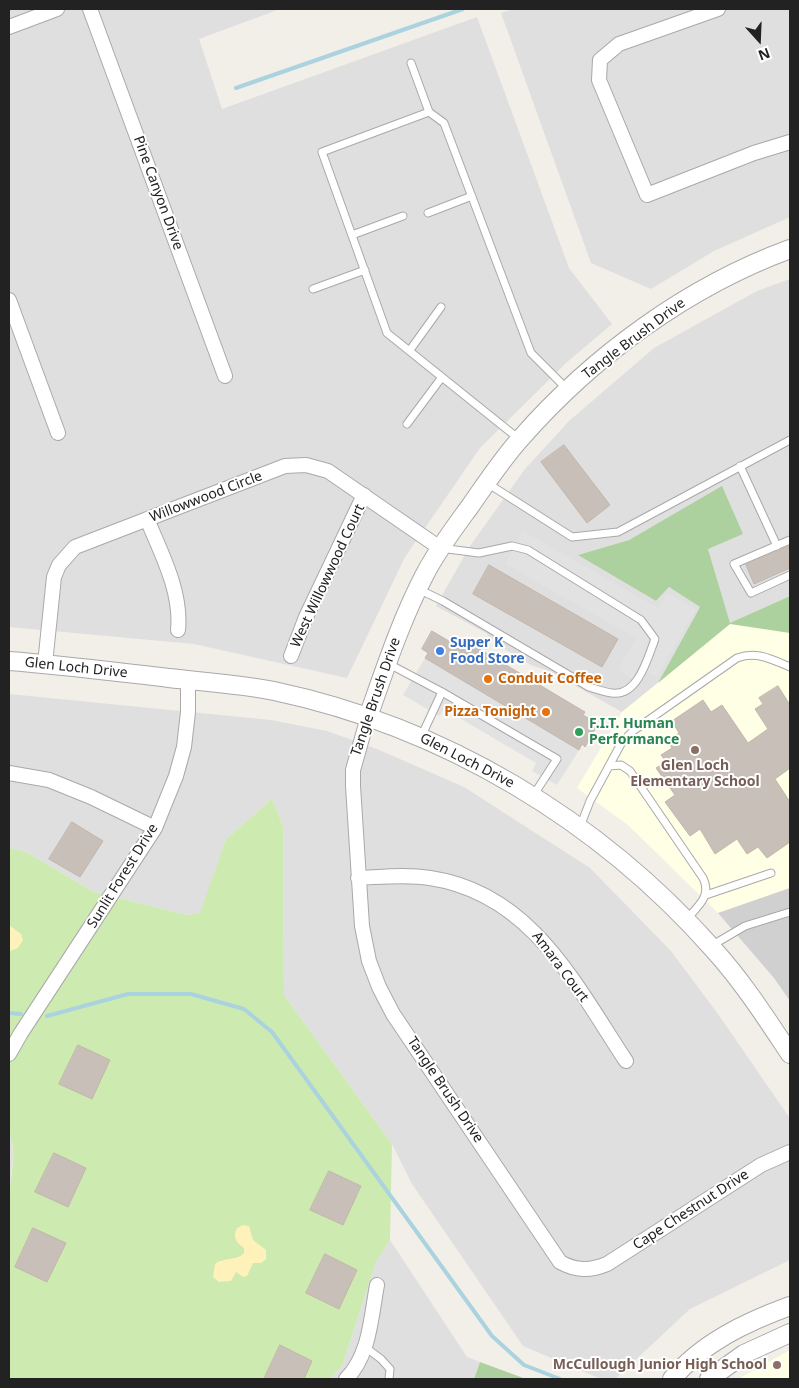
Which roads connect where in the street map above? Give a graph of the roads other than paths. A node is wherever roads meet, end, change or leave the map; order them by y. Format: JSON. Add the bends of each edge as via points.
{"nodes":[{"id":1,"x":57,"y":9,"type":"edge"},
{"id":2,"x":90,"y":9,"type":"edge"},
{"id":3,"x":718,"y":9,"type":"edge"},
{"id":4,"x":9,"y":27,"type":"edge"},
{"id":5,"x":411,"y":63,"type":"dead end"},
{"id":6,"x":428,"y":112,"type":"junction"},
{"id":7,"x":790,"y":142,"type":"edge"},
{"id":8,"x":472,"y":196,"type":"junction"},
{"id":9,"x":428,"y":213,"type":"dead end"},
{"id":10,"x":403,"y":216,"type":"dead end"},
{"id":11,"x":352,"y":235,"type":"junction"},
{"id":12,"x":790,"y":249,"type":"edge"},
{"id":13,"x":365,"y":270,"type":"junction"},
{"id":14,"x":313,"y":289,"type":"dead end"},
{"id":15,"x":9,"y":300,"type":"edge"},
{"id":16,"x":441,"y":307,"type":"dead end"},
{"id":17,"x":410,"y":350,"type":"junction"},
{"id":18,"x":225,"y":376,"type":"dead end"},
{"id":19,"x":442,"y":376,"type":"junction"},
{"id":20,"x":568,"y":390,"type":"junction"},
{"id":21,"x":407,"y":424,"type":"dead end"},
{"id":22,"x":58,"y":433,"type":"dead end"},
{"id":23,"x":520,"y":439,"type":"junction"},
{"id":24,"x":790,"y":440,"type":"edge"},
{"id":25,"x":740,"y":466,"type":"junction"},
{"id":26,"x":487,"y":482,"type":"junction"},
{"id":27,"x":364,"y":495,"type":"junction"},
{"id":28,"x":147,"y":519,"type":"junction"},
{"id":29,"x":790,"y":540,"type":"edge"},
{"id":30,"x":777,"y":546,"type":"junction"},
{"id":31,"x":440,"y":548,"type":"junction"},
{"id":32,"x":790,"y":575,"type":"edge"},
{"id":33,"x":418,"y":589,"type":"junction"},
{"id":34,"x":178,"y":630,"type":"dead end"},
{"id":35,"x":291,"y":656,"type":"dead end"},
{"id":36,"x":9,"y":661,"type":"edge"},
{"id":37,"x":387,"y":663,"type":"junction"},
{"id":38,"x":45,"y":664,"type":"junction"},
{"id":39,"x":790,"y":668,"type":"edge"},
{"id":40,"x":188,"y":680,"type":"junction"},
{"id":41,"x":442,"y":692,"type":"junction"},
{"id":42,"x":368,"y":717,"type":"junction"},
{"id":43,"x":421,"y":737,"type":"junction"},
{"id":44,"x":609,"y":766,"type":"junction"},
{"id":45,"x":9,"y":773,"type":"edge"},
{"id":46,"x":532,"y":796,"type":"junction"},
{"id":47,"x":155,"y":828,"type":"junction"},
{"id":48,"x":580,"y":828,"type":"junction"},
{"id":49,"x":770,"y":873,"type":"dead end"},
{"id":50,"x":358,"y":878,"type":"junction"},
{"id":51,"x":706,"y":895,"type":"junction"},
{"id":52,"x":790,"y":912,"type":"edge"},
{"id":53,"x":686,"y":920,"type":"junction"},
{"id":54,"x":711,"y":946,"type":"junction"},
{"id":55,"x":788,"y":1046,"type":"edge"},
{"id":56,"x":9,"y":1054,"type":"edge"},
{"id":57,"x":626,"y":1061,"type":"dead end"},
{"id":58,"x":790,"y":1152,"type":"edge"},
{"id":59,"x":593,"y":1270,"type":"joint"},
{"id":60,"x":377,"y":1285,"type":"dead end"},
{"id":61,"x":790,"y":1306,"type":"edge"},
{"id":62,"x":790,"y":1333,"type":"edge"},
{"id":63,"x":364,"y":1346,"type":"junction"},
{"id":64,"x":346,"y":1379,"type":"edge"},
{"id":65,"x":389,"y":1379,"type":"edge"},
{"id":66,"x":672,"y":1379,"type":"edge"},
{"id":67,"x":709,"y":1379,"type":"edge"}],
"edges":[{"from":1,"to":4,"type":"street"},
{"from":2,"to":18,"type":"street","name":"Pine Canyon Drive"},
{"from":3,"to":7,"type":"street","via":[[619,44],[600,60],[599,80],[647,195]]},
{"from":5,"to":6,"type":"lane"},
{"from":6,"to":8,"type":"lane","via":[[444,122]]},
{"from":6,"to":11,"type":"lane","via":[[322,152]]},
{"from":8,"to":9,"type":"lane"},
{"from":8,"to":20,"type":"lane","via":[[531,353]]},
{"from":10,"to":11,"type":"lane"},
{"from":11,"to":13,"type":"lane"},
{"from":12,"to":20,"type":"street","name":"Tangle Brush Drive","via":[[686,300],[604,358]]},
{"from":13,"to":14,"type":"lane"},
{"from":13,"to":17,"type":"lane","via":[[387,332]]},
{"from":15,"to":22,"type":"street"},
{"from":16,"to":17,"type":"lane"},
{"from":17,"to":19,"type":"lane"},
{"from":19,"to":21,"type":"lane"},
{"from":19,"to":23,"type":"lane"},
{"from":20,"to":23,"type":"street","name":"Tangle Brush Drive"},
{"from":23,"to":26,"type":"street","name":"Tangle Brush Drive"},
{"from":24,"to":25,"type":"lane"},
{"from":25,"to":26,"type":"lane","via":[[618,532],[572,537]]},
{"from":25,"to":30,"type":"lane"},
{"from":26,"to":31,"type":"street","name":"Tangle Brush Drive"},
{"from":27,"to":28,"type":"street","name":"Willowwood Circle","via":[[328,471],[306,464],[285,466]]},
{"from":27,"to":31,"type":"street","name":"Willowwood Circle"},
{"from":27,"to":35,"type":"street","name":"West Willowwood Court"},
{"from":28,"to":34,"type":"street","via":[[175,592]]},
{"from":28,"to":38,"type":"street","name":"Willowwood Circle","via":[[75,547],[59,565],[51,593]]},
{"from":29,"to":30,"type":"lane"},
{"from":30,"to":32,"type":"lane","via":[[734,564],[751,593]]},
{"from":31,"to":33,"type":"street","name":"Tangle Brush Drive"},
{"from":31,"to":33,"type":"lane","via":[[479,553],[512,546],[528,550],[641,620],[655,639],[644,668],[633,686],[614,694],[589,687]]},
{"from":33,"to":37,"type":"street","name":"Tangle Brush Drive"},
{"from":36,"to":38,"type":"street","name":"Glen Loch Drive"},
{"from":37,"to":41,"type":"lane"},
{"from":37,"to":42,"type":"street","name":"Tangle Brush Drive"},
{"from":38,"to":40,"type":"street","name":"Glen Loch Drive"},
{"from":39,"to":44,"type":"lane","via":[[759,655],[737,658],[633,731],[622,742]]},
{"from":40,"to":42,"type":"street","name":"Glen Loch Drive","via":[[271,690]]},
{"from":40,"to":47,"type":"street","name":"Sunlit Forest Drive","via":[[184,748]]},
{"from":41,"to":43,"type":"lane"},
{"from":41,"to":46,"type":"lane","via":[[557,758]]},
{"from":42,"to":43,"type":"street","name":"Glen Loch Drive"},
{"from":42,"to":50,"type":"street","name":"Tangle Brush Drive","via":[[352,770]]},
{"from":43,"to":46,"type":"street","name":"Glen Loch Drive","via":[[459,754]]},
{"from":44,"to":48,"type":"lane"},
{"from":44,"to":51,"type":"lane","via":[[625,766],[636,779],[703,878],[707,886]]},
{"from":45,"to":47,"type":"street","via":[[48,780]]},
{"from":46,"to":48,"type":"street","name":"Glen Loch Drive"},
{"from":47,"to":56,"type":"street","name":"Sunlit Forest Drive"},
{"from":48,"to":53,"type":"street","name":"Glen Loch Drive","via":[[652,886]]},
{"from":49,"to":51,"type":"lane"},
{"from":50,"to":57,"type":"street","name":"Amara Court","via":[[430,878],[457,884],[508,908],[555,956]]},
{"from":50,"to":59,"type":"street","name":"Tangle Brush Drive","via":[[369,961],[393,1014],[560,1262],[572,1268]]},
{"from":51,"to":53,"type":"lane"},
{"from":52,"to":54,"type":"lane","via":[[745,926]]},
{"from":53,"to":54,"type":"street","name":"Glen Loch Drive"},
{"from":54,"to":55,"type":"street","name":"Glen Loch Drive"},
{"from":58,"to":59,"type":"street","name":"Cape Chestnut Drive","via":[[761,1165]]},
{"from":60,"to":63,"type":"street"},
{"from":61,"to":66,"type":"street","via":[[731,1331],[701,1351]]},
{"from":62,"to":67,"type":"street","via":[[744,1354]]},
{"from":63,"to":64,"type":"street","via":[[354,1371]]},
{"from":63,"to":65,"type":"lane","via":[[390,1369]]}]}
